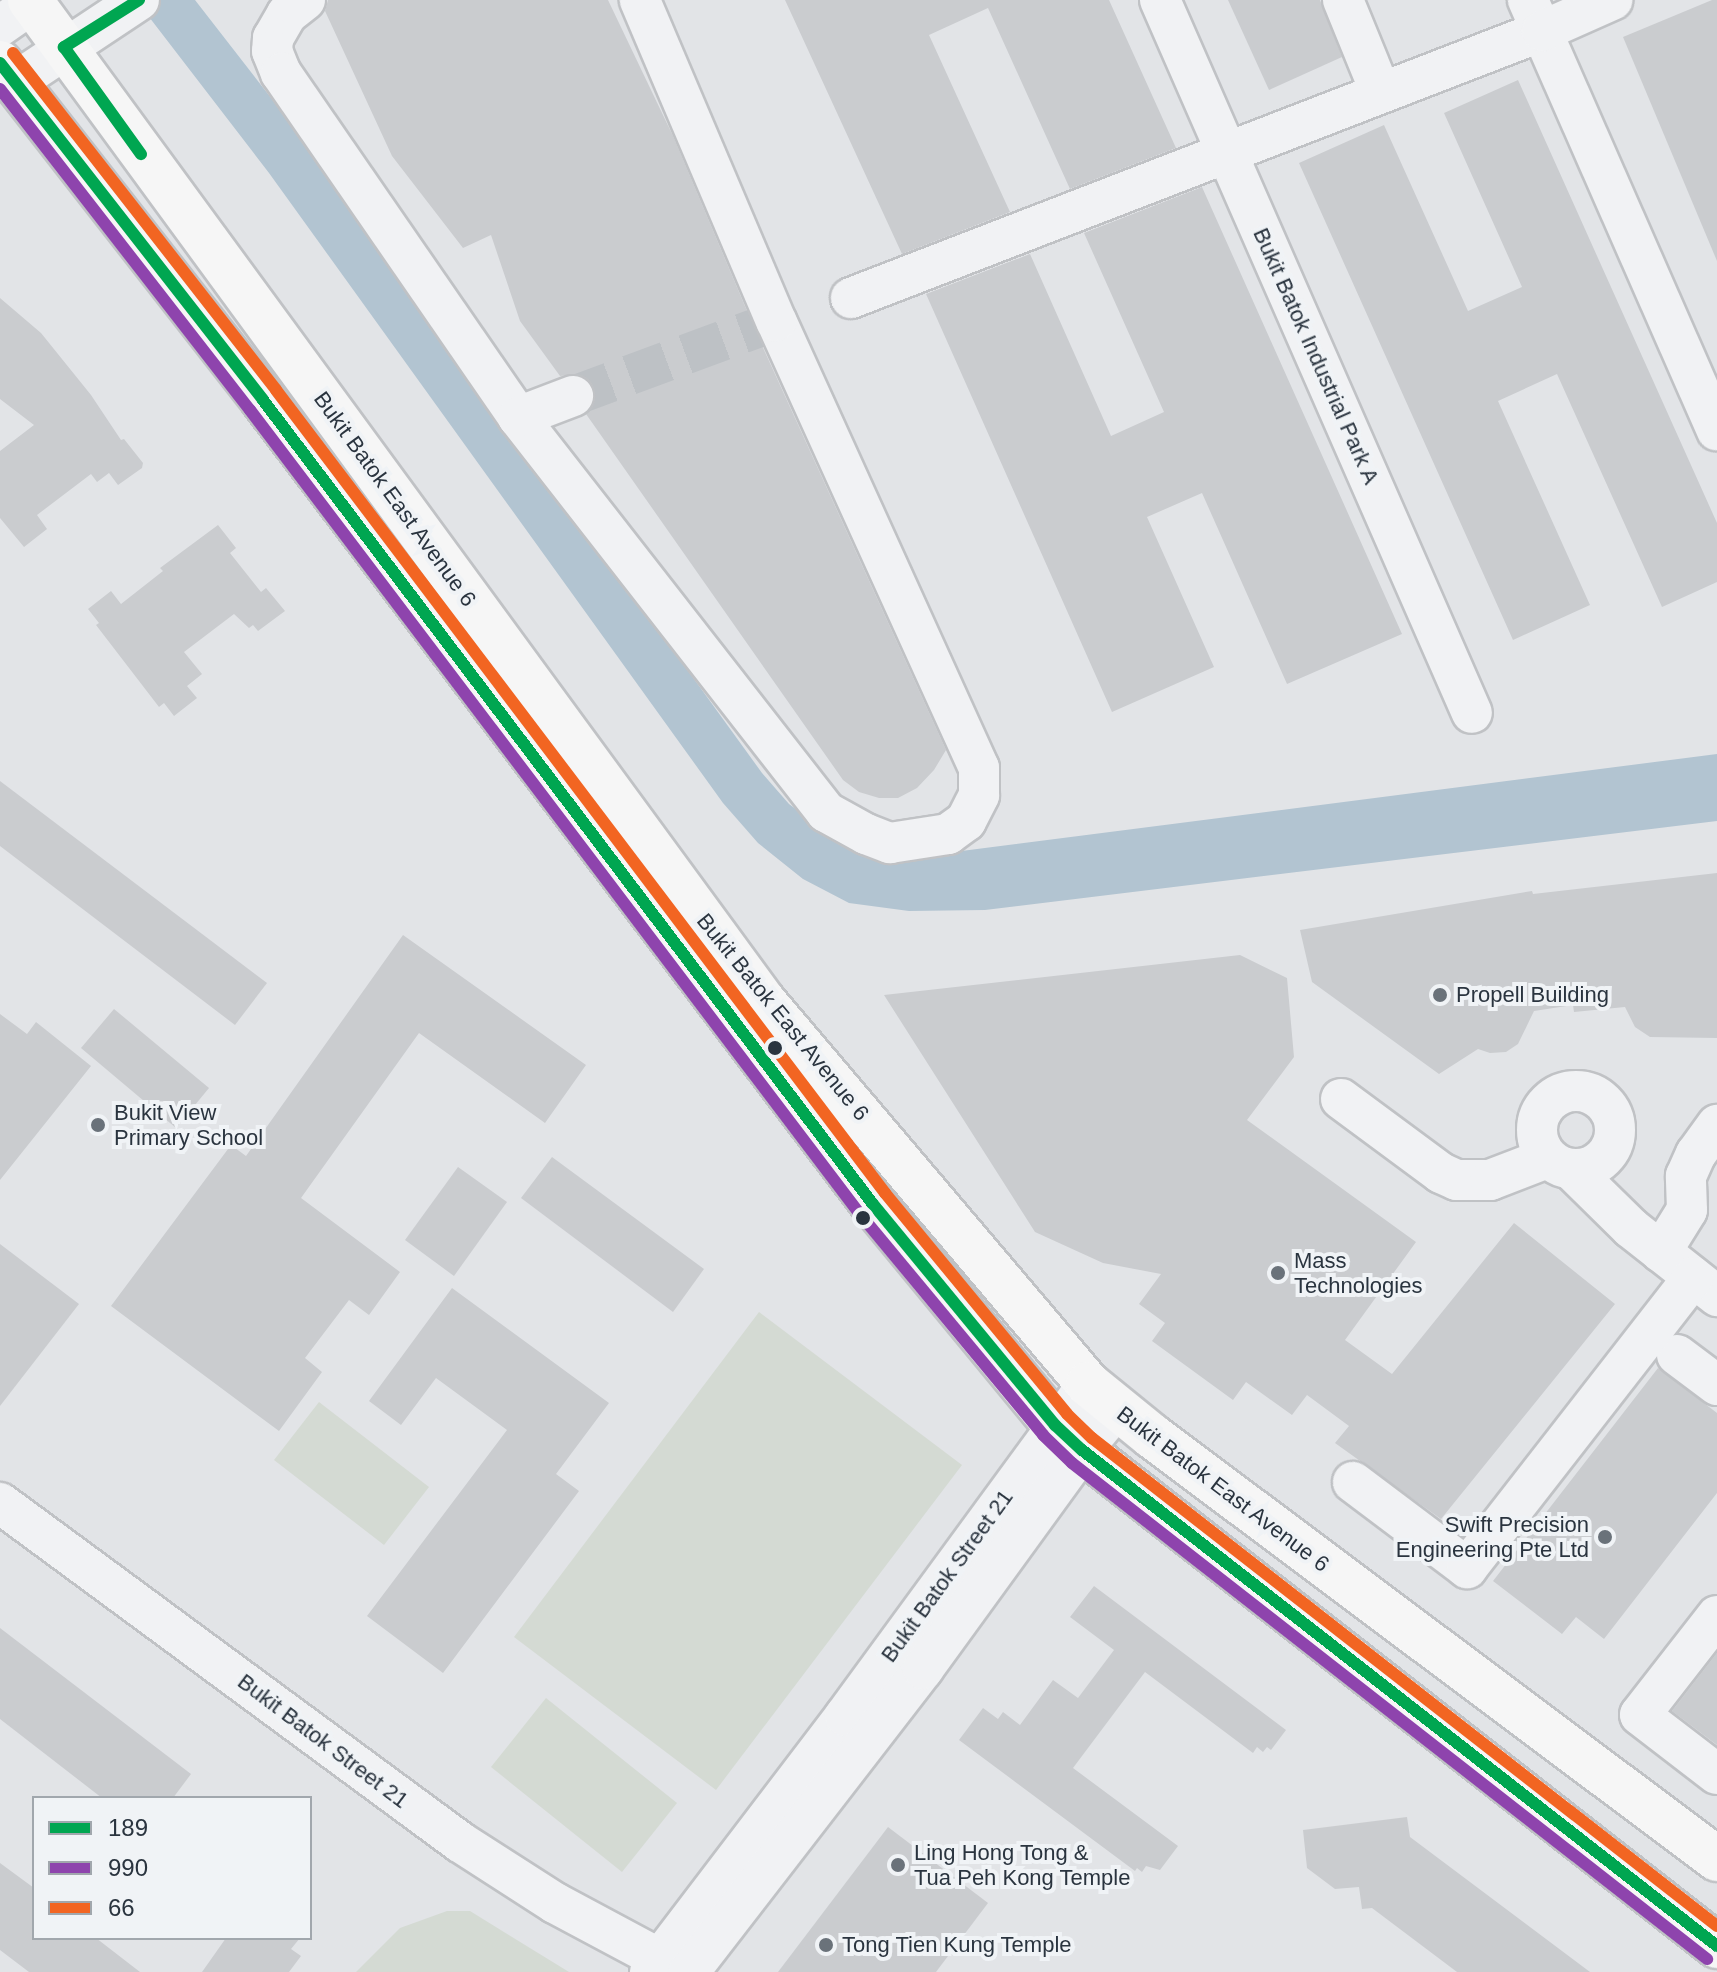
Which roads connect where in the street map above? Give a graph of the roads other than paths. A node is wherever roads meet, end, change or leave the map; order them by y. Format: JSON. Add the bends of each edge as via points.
{"nodes":[{"id":1,"x":305,"y":0,"type":"edge"},
{"id":2,"x":640,"y":0,"type":"edge"},
{"id":3,"x":1160,"y":0,"type":"edge"},
{"id":4,"x":1343,"y":0,"type":"edge"},
{"id":5,"x":1612,"y":0,"type":"edge"},
{"id":6,"x":135,"y":2,"type":"edge"},
{"id":7,"x":25,"y":7,"type":"edge"},
{"id":8,"x":1535,"y":16,"type":"edge"},
{"id":9,"x":64,"y":47,"type":"junction"},
{"id":10,"x":7,"y":73,"type":"edge"},
{"id":11,"x":1381,"y":93,"type":"junction"},
{"id":12,"x":1228,"y":153,"type":"junction"},
{"id":13,"x":851,"y":298,"type":"dead end"},
{"id":14,"x":573,"y":396,"type":"tunnel mouth"},
{"id":15,"x":518,"y":417,"type":"junction"},
{"id":16,"x":1717,"y":430,"type":"edge"},
{"id":17,"x":1472,"y":713,"type":"dead end"},
{"id":18,"x":1341,"y":1099,"type":"dead end"},
{"id":19,"x":1717,"y":1125,"type":"edge"},
{"id":20,"x":1661,"y":1252,"type":"junction"},
{"id":21,"x":1705,"y":1287,"type":"edge"},
{"id":22,"x":1677,"y":1355,"type":"dead end"},
{"id":23,"x":1717,"y":1385,"type":"edge"},
{"id":24,"x":1102,"y":1396,"type":"junction"},
{"id":25,"x":1068,"y":1438,"type":"junction"},
{"id":26,"x":1353,"y":1482,"type":"dead end"},
{"id":27,"x":0,"y":1503,"type":"edge"},
{"id":28,"x":0,"y":1531,"type":"edge"},
{"id":29,"x":1717,"y":1616,"type":"edge"},
{"id":30,"x":1717,"y":1774,"type":"edge"},
{"id":31,"x":1717,"y":1859,"type":"edge"},
{"id":32,"x":1717,"y":1946,"type":"edge"},
{"id":33,"x":660,"y":1969,"type":"edge"}],
"edges":[{"from":1,"to":15,"type":"street","via":[[287,14],[273,38],[281,73]]},
{"from":2,"to":15,"type":"street","via":[[776,321],[979,768],[979,795],[966,821],[948,834],[890,843],[826,812]]},
{"from":3,"to":12,"type":"street","name":"Bukit Batok Industrial Park A"},
{"from":4,"to":11,"type":"street"},
{"from":5,"to":8,"type":"street"},
{"from":6,"to":9,"type":"street"},
{"from":7,"to":9,"type":"main road","name":"Bukit Batok East Avenue 6"},
{"from":8,"to":11,"type":"street"},
{"from":8,"to":16,"type":"street"},
{"from":9,"to":10,"type":"street"},
{"from":9,"to":24,"type":"main road","name":"Bukit Batok East Avenue 6","via":[[764,1002]]},
{"from":10,"to":25,"type":"main road","name":"Bukit Batok East Avenue 6","via":[[273,412],[872,1203]]},
{"from":11,"to":12,"type":"street"},
{"from":12,"to":13,"type":"street"},
{"from":12,"to":17,"type":"street","name":"Bukit Batok Industrial Park A"},
{"from":14,"to":15,"type":"street"},
{"from":18,"to":20,"type":"street","via":[[1457,1180],[1490,1180],[1559,1164]]},
{"from":19,"to":20,"type":"street","via":[[1686,1176],[1687,1210]]},
{"from":20,"to":21,"type":"street"},
{"from":21,"to":26,"type":"street","via":[[1467,1568]]},
{"from":22,"to":23,"type":"street"},
{"from":24,"to":25,"type":"street","name":"Bukit Batok Street 21"},
{"from":24,"to":31,"type":"main road","name":"Bukit Batok East Avenue 6"},
{"from":25,"to":32,"type":"main road","name":"Bukit Batok East Avenue 6"},
{"from":25,"to":33,"type":"street","name":"Bukit Batok Street 21","via":[[923,1669]]},
{"from":27,"to":33,"type":"street","name":"Bukit Batok Street 21","via":[[460,1842]]},
{"from":28,"to":33,"type":"street","name":"Bukit Batok Street 21","via":[[447,1861]]},
{"from":29,"to":30,"type":"street","via":[[1640,1715]]}]}
